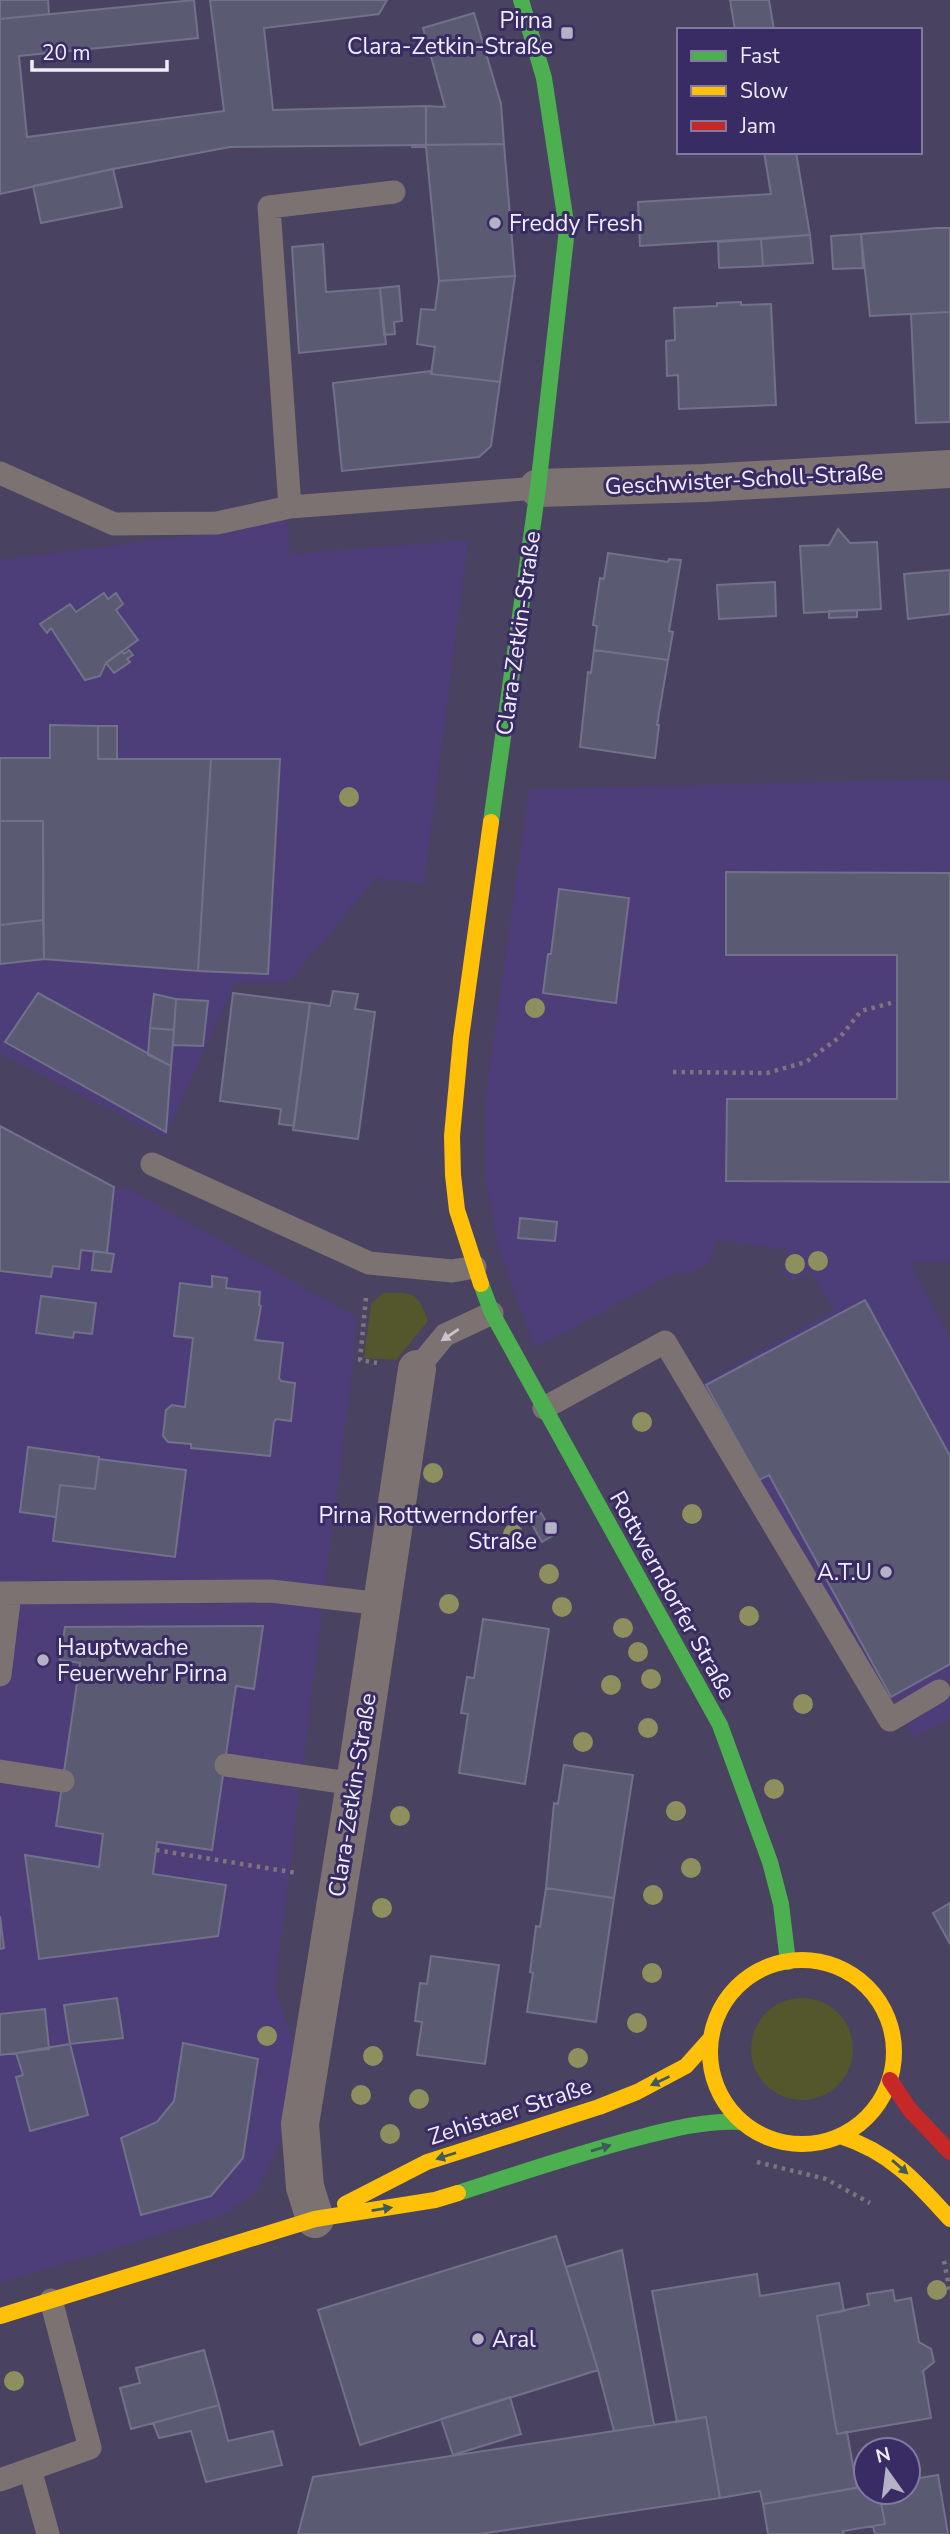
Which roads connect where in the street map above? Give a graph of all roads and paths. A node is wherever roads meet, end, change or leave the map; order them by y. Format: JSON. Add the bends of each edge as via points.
{"nodes":[{"id":1,"x":521,"y":0,"type":"edge"},
{"id":2,"x":394,"y":192,"type":"dead end"},
{"id":3,"x":950,"y":469,"type":"edge"},
{"id":4,"x":0,"y":473,"type":"edge"},
{"id":5,"x":538,"y":488,"type":"junction"},
{"id":6,"x":290,"y":507,"type":"junction"},
{"id":7,"x":891,"y":1003,"type":"dead end"},
{"id":8,"x":673,"y":1072,"type":"dead end"},
{"id":9,"x":152,"y":1164,"type":"dead end"},
{"id":10,"x":369,"y":1263,"type":"junction"},
{"id":11,"x":475,"y":1267,"type":"junction"},
{"id":12,"x":492,"y":1313,"type":"junction"},
{"id":13,"x":417,"y":1369,"type":"junction"},
{"id":14,"x":544,"y":1408,"type":"junction"},
{"id":15,"x":5,"y":1593,"type":"edge"},
{"id":16,"x":382,"y":1604,"type":"junction"},
{"id":17,"x":0,"y":1675,"type":"edge"},
{"id":18,"x":939,"y":1691,"type":"dead end"},
{"id":19,"x":226,"y":1765,"type":"dead end"},
{"id":20,"x":0,"y":1771,"type":"edge"},
{"id":21,"x":63,"y":1781,"type":"dead end"},
{"id":22,"x":355,"y":1784,"type":"junction"},
{"id":23,"x":156,"y":1850,"type":"dead end"},
{"id":24,"x":338,"y":1880,"type":"junction"},
{"id":25,"x":788,"y":1962,"type":"junction"},
{"id":26,"x":711,"y":2038,"type":"junction"},
{"id":27,"x":890,"y":2080,"type":"junction"},
{"id":28,"x":742,"y":2122,"type":"junction"},
{"id":29,"x":840,"y":2136,"type":"junction"},
{"id":30,"x":950,"y":2152,"type":"edge"},
{"id":31,"x":315,"y":2219,"type":"junction"},
{"id":32,"x":950,"y":2219,"type":"edge"},
{"id":33,"x":944,"y":2260,"type":"dead end"},
{"id":34,"x":950,"y":2292,"type":"edge"},
{"id":35,"x":51,"y":2300,"type":"junction"},
{"id":36,"x":0,"y":2316,"type":"edge"},
{"id":37,"x":30,"y":2469,"type":"junction"},
{"id":38,"x":0,"y":2480,"type":"edge"},
{"id":39,"x":48,"y":2534,"type":"edge"}],
"edges":[{"from":1,"to":5,"type":"main road","name":"Clara-Zetkin-Straße","via":[[544,78],[568,229]]},
{"from":2,"to":6,"type":"lane","via":[[269,207]]},
{"from":3,"to":5,"type":"street","name":"Geschwister-Scholl-Straße"},
{"from":4,"to":6,"type":"lane","via":[[114,524],[217,523]]},
{"from":5,"to":6,"type":"lane"},
{"from":5,"to":11,"type":"main road","name":"Clara-Zetkin-Straße","via":[[451,1129],[455,1196]]},
{"from":7,"to":8,"type":"path","via":[[861,1011],[841,1036],[806,1062],[767,1073]]},
{"from":9,"to":10,"type":"lane"},
{"from":10,"to":11,"type":"lane","via":[[452,1271]]},
{"from":10,"to":13,"type":"path","via":[[360,1360]]},
{"from":11,"to":12,"type":"main road","name":"Rottwerndorfer Straße"},
{"from":12,"to":13,"type":"lane","one_way":true,"via":[[445,1335]]},
{"from":12,"to":14,"type":"main road","name":"Rottwerndorfer Straße"},
{"from":13,"to":16,"type":"street","name":"Clara-Zetkin-Straße"},
{"from":14,"to":18,"type":"lane","via":[[665,1342],[890,1720]]},
{"from":14,"to":25,"type":"main road","name":"Rottwerndorfer Straße","via":[[720,1725],[771,1862]]},
{"from":15,"to":16,"type":"lane","via":[[271,1591]]},
{"from":15,"to":17,"type":"lane"},
{"from":16,"to":22,"type":"street","name":"Clara-Zetkin-Straße"},
{"from":19,"to":22,"type":"lane"},
{"from":20,"to":21,"type":"lane"},
{"from":22,"to":24,"type":"street","name":"Clara-Zetkin-Straße"},
{"from":23,"to":24,"type":"path"},
{"from":24,"to":31,"type":"street","name":"Clara-Zetkin-Straße","via":[[300,2124],[305,2186]]},
{"from":25,"to":26,"type":"main road","via":[[758,1972],[734,1991],[721,2008]]},
{"from":25,"to":27,"type":"main road","via":[[834,1966],[872,1992],[892,2033]]},
{"from":26,"to":28,"type":"main road","via":[[716,2084]]},
{"from":26,"to":31,"type":"main road","name":"Zehistaer Straße","one_way":true,"via":[[686,2066],[637,2092],[426,2162]]},
{"from":27,"to":29,"type":"main road","via":[[877,2106],[857,2127]]},
{"from":27,"to":30,"type":"main road","via":[[916,2119]]},
{"from":28,"to":29,"type":"main road","via":[[766,2137],[794,2144]]},
{"from":31,"to":28,"type":"main road","name":"Zehistaer Straße","one_way":true,"via":[[435,2200],[681,2127]]},
{"from":29,"to":32,"type":"main road","one_way":true,"via":[[863,2142],[900,2164]]},
{"from":31,"to":35,"type":"main road","name":"Zehistaer Straße"},
{"from":33,"to":34,"type":"path"},
{"from":35,"to":36,"type":"main road","name":"Zehistaer Straße"},
{"from":35,"to":37,"type":"lane","via":[[90,2448]]},
{"from":37,"to":38,"type":"lane"},
{"from":37,"to":39,"type":"lane"}]}
